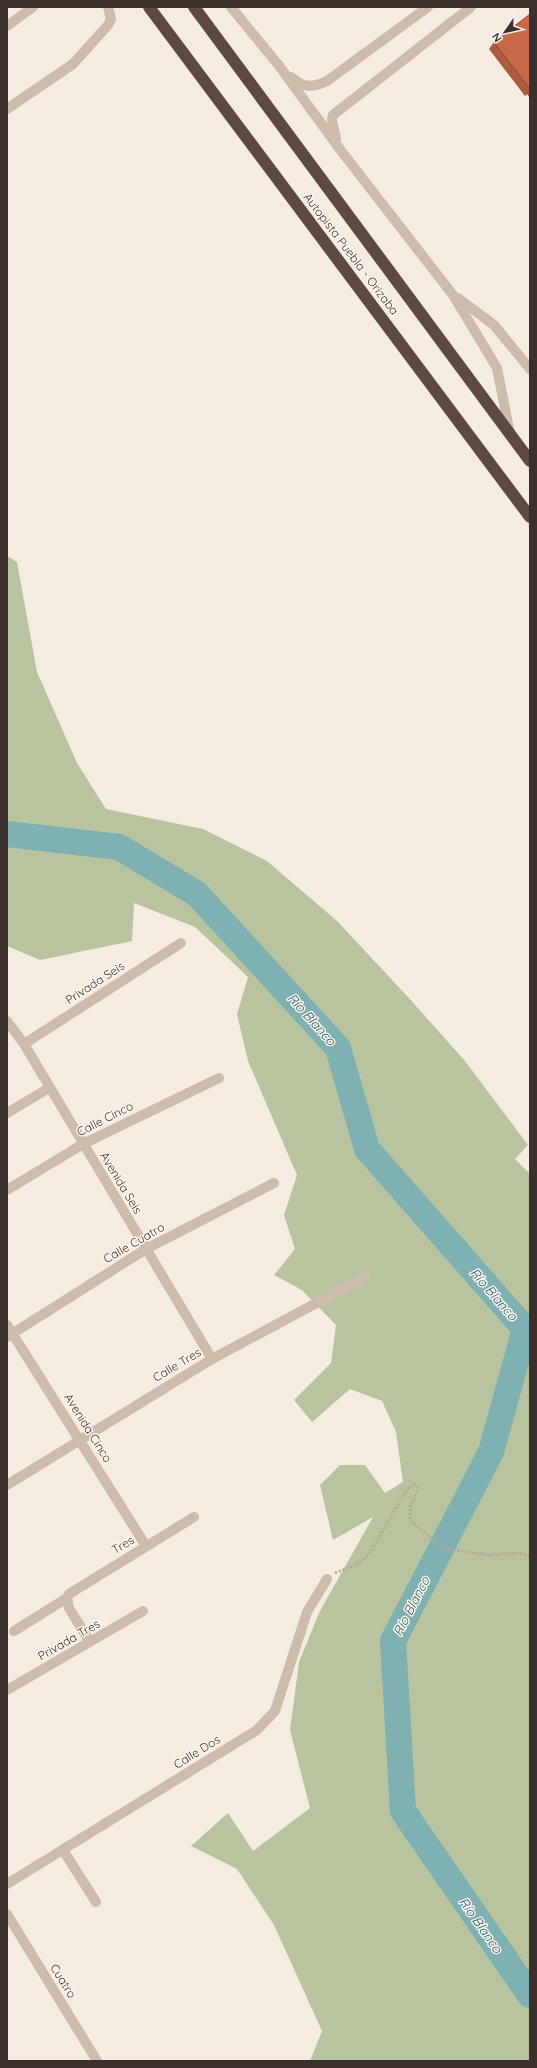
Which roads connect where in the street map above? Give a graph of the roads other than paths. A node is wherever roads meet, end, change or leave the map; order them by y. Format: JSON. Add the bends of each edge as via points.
{"nodes":[{"id":1,"x":33,"y":7,"type":"edge"},
{"id":2,"x":108,"y":7,"type":"edge"},
{"id":3,"x":149,"y":7,"type":"edge"},
{"id":4,"x":194,"y":7,"type":"edge"},
{"id":5,"x":231,"y":7,"type":"edge"},
{"id":6,"x":428,"y":7,"type":"edge"},
{"id":7,"x":471,"y":7,"type":"edge"},
{"id":8,"x":7,"y":26,"type":"edge"},
{"id":9,"x":280,"y":67,"type":"junction"},
{"id":10,"x":7,"y":109,"type":"edge"},
{"id":11,"x":342,"y":152,"type":"junction"},
{"id":12,"x":453,"y":295,"type":"junction"},
{"id":13,"x":530,"y":369,"type":"edge"},
{"id":14,"x":510,"y":434,"type":"junction"},
{"id":15,"x":530,"y":461,"type":"edge"},
{"id":16,"x":530,"y":518,"type":"edge"},
{"id":17,"x":181,"y":943,"type":"dead end"},
{"id":18,"x":7,"y":1021,"type":"edge"},
{"id":19,"x":24,"y":1044,"type":"junction"},
{"id":20,"x":219,"y":1078,"type":"dead end"},
{"id":21,"x":49,"y":1088,"type":"junction"},
{"id":22,"x":7,"y":1113,"type":"edge"},
{"id":23,"x":83,"y":1144,"type":"junction"},
{"id":24,"x":274,"y":1183,"type":"dead end"},
{"id":25,"x":7,"y":1190,"type":"edge"},
{"id":26,"x":146,"y":1249,"type":"junction"},
{"id":27,"x":366,"y":1277,"type":"dead end"},
{"id":28,"x":7,"y":1325,"type":"edge"},
{"id":29,"x":10,"y":1336,"type":"edge"},
{"id":30,"x":212,"y":1359,"type":"junction"},
{"id":31,"x":80,"y":1440,"type":"junction"},
{"id":32,"x":7,"y":1485,"type":"edge"},
{"id":33,"x":194,"y":1517,"type":"dead end"},
{"id":34,"x":146,"y":1546,"type":"junction"},
{"id":35,"x":327,"y":1579,"type":"road end"},
{"id":36,"x":67,"y":1598,"type":"junction"},
{"id":37,"x":143,"y":1611,"type":"dead end"},
{"id":38,"x":14,"y":1631,"type":"dead end"},
{"id":39,"x":90,"y":1642,"type":"junction"},
{"id":40,"x":7,"y":1690,"type":"edge"},
{"id":41,"x":64,"y":1850,"type":"junction"},
{"id":42,"x":7,"y":1884,"type":"edge"},
{"id":43,"x":96,"y":1902,"type":"dead end"},
{"id":44,"x":7,"y":1914,"type":"edge"},
{"id":45,"x":97,"y":2061,"type":"edge"}],
"edges":[{"from":1,"to":8,"type":"street"},
{"from":2,"to":10,"type":"street","via":[[111,19],[108,25],[73,64]]},
{"from":3,"to":16,"type":"highway","name":"Autopista Puebla - Orizaba"},
{"from":4,"to":14,"type":"highway","name":"Autopista Puebla - Orizaba"},
{"from":5,"to":9,"type":"street"},
{"from":6,"to":9,"type":"street","via":[[327,81],[314,87],[296,81]]},
{"from":7,"to":11,"type":"street","via":[[333,115],[334,132]]},
{"from":9,"to":11,"type":"street"},
{"from":11,"to":12,"type":"street"},
{"from":12,"to":13,"type":"street","via":[[494,325]]},
{"from":12,"to":14,"type":"street","via":[[497,368]]},
{"from":14,"to":15,"type":"highway","name":"Autopista Puebla - Orizaba"},
{"from":17,"to":19,"type":"street","name":"Privada Seis"},
{"from":18,"to":19,"type":"street","name":"Avenida Seis"},
{"from":19,"to":21,"type":"street","name":"Avenida Seis"},
{"from":20,"to":23,"type":"street","name":"Calle Cinco"},
{"from":21,"to":22,"type":"street"},
{"from":21,"to":23,"type":"street","name":"Avenida Seis"},
{"from":23,"to":25,"type":"street","name":"Calle Cinco"},
{"from":23,"to":26,"type":"street","name":"Avenida Seis"},
{"from":24,"to":26,"type":"street","name":"Calle Cuatro"},
{"from":26,"to":29,"type":"street","name":"Calle Cuatro"},
{"from":26,"to":30,"type":"street","name":"Avenida Seis"},
{"from":27,"to":30,"type":"street","name":"Calle Tres"},
{"from":28,"to":29,"type":"street","name":"Avenida Cinco"},
{"from":29,"to":31,"type":"street","name":"Avenida Cinco"},
{"from":30,"to":31,"type":"street","name":"Calle Tres"},
{"from":31,"to":32,"type":"street","name":"Calle Tres"},
{"from":31,"to":34,"type":"street","name":"Avenida Cinco"},
{"from":33,"to":34,"type":"street","name":"Tres"},
{"from":34,"to":36,"type":"street","name":"Tres"},
{"from":35,"to":41,"type":"street","name":"Calle Dos","via":[[307,1612],[275,1711],[268,1720],[258,1730]]},
{"from":36,"to":38,"type":"street","name":"Tres"},
{"from":36,"to":39,"type":"street","via":[[69,1608]]},
{"from":37,"to":39,"type":"street","name":"Privada Tres"},
{"from":39,"to":40,"type":"street","name":"Privada Tres"},
{"from":41,"to":42,"type":"street","name":"Calle Dos"},
{"from":41,"to":43,"type":"street"},
{"from":44,"to":45,"type":"street","name":"Cuatro"}]}
